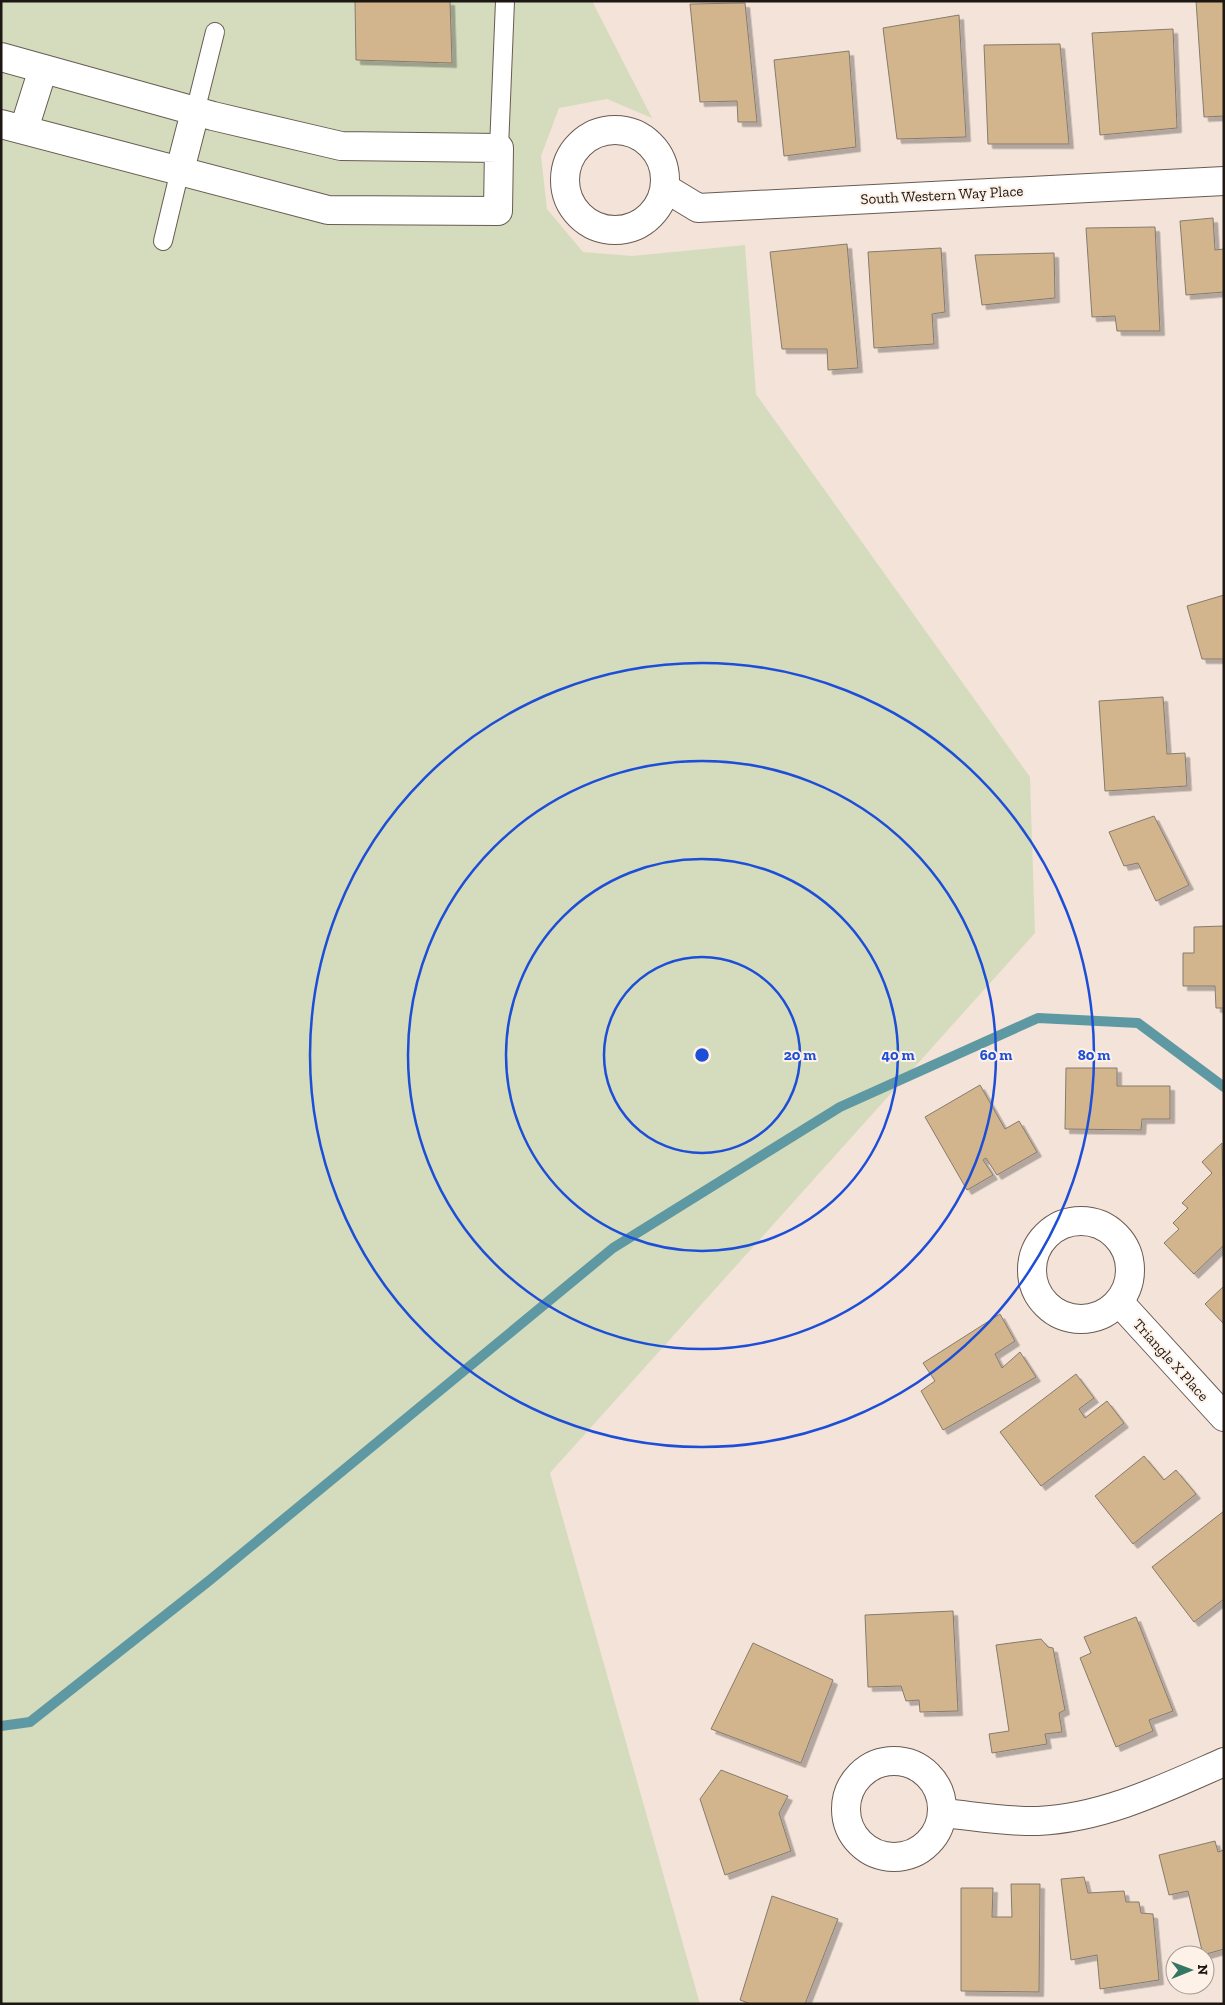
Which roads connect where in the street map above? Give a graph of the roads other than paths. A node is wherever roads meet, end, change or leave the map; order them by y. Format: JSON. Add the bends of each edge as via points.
{"nodes":[{"id":1,"x":505,"y":1,"type":"edge"},
{"id":2,"x":216,"y":32,"type":"dead end"},
{"id":3,"x":1,"y":57,"type":"edge"},
{"id":4,"x":43,"y":69,"type":"junction"},
{"id":5,"x":195,"y":112,"type":"junction"},
{"id":6,"x":13,"y":126,"type":"edge"},
{"id":7,"x":499,"y":148,"type":"junction"},
{"id":8,"x":180,"y":170,"type":"junction"},
{"id":9,"x":1224,"y":181,"type":"edge"},
{"id":10,"x":665,"y":188,"type":"dead end"},
{"id":11,"x":163,"y":241,"type":"dead end"},
{"id":12,"x":1119,"y":1302,"type":"dead end"},
{"id":13,"x":1224,"y":1417,"type":"edge"},
{"id":14,"x":1224,"y":1762,"type":"edge"},
{"id":15,"x":943,"y":1813,"type":"dead end"}],
"edges":[{"from":1,"to":7,"type":"lane"},
{"from":2,"to":5,"type":"lane"},
{"from":3,"to":4,"type":"street"},
{"from":4,"to":5,"type":"street"},
{"from":4,"to":6,"type":"street"},
{"from":5,"to":7,"type":"street","via":[[341,146]]},
{"from":5,"to":8,"type":"street"},
{"from":6,"to":8,"type":"street"},
{"from":7,"to":8,"type":"street","via":[[498,211],[328,210]]},
{"from":8,"to":11,"type":"lane"},
{"from":9,"to":10,"type":"street","name":"South Western Way Place","via":[[698,208]]},
{"from":12,"to":13,"type":"street","name":"Triangle X Place"},
{"from":14,"to":15,"type":"street","via":[[1161,1790],[1094,1813],[1038,1821]]}]}
